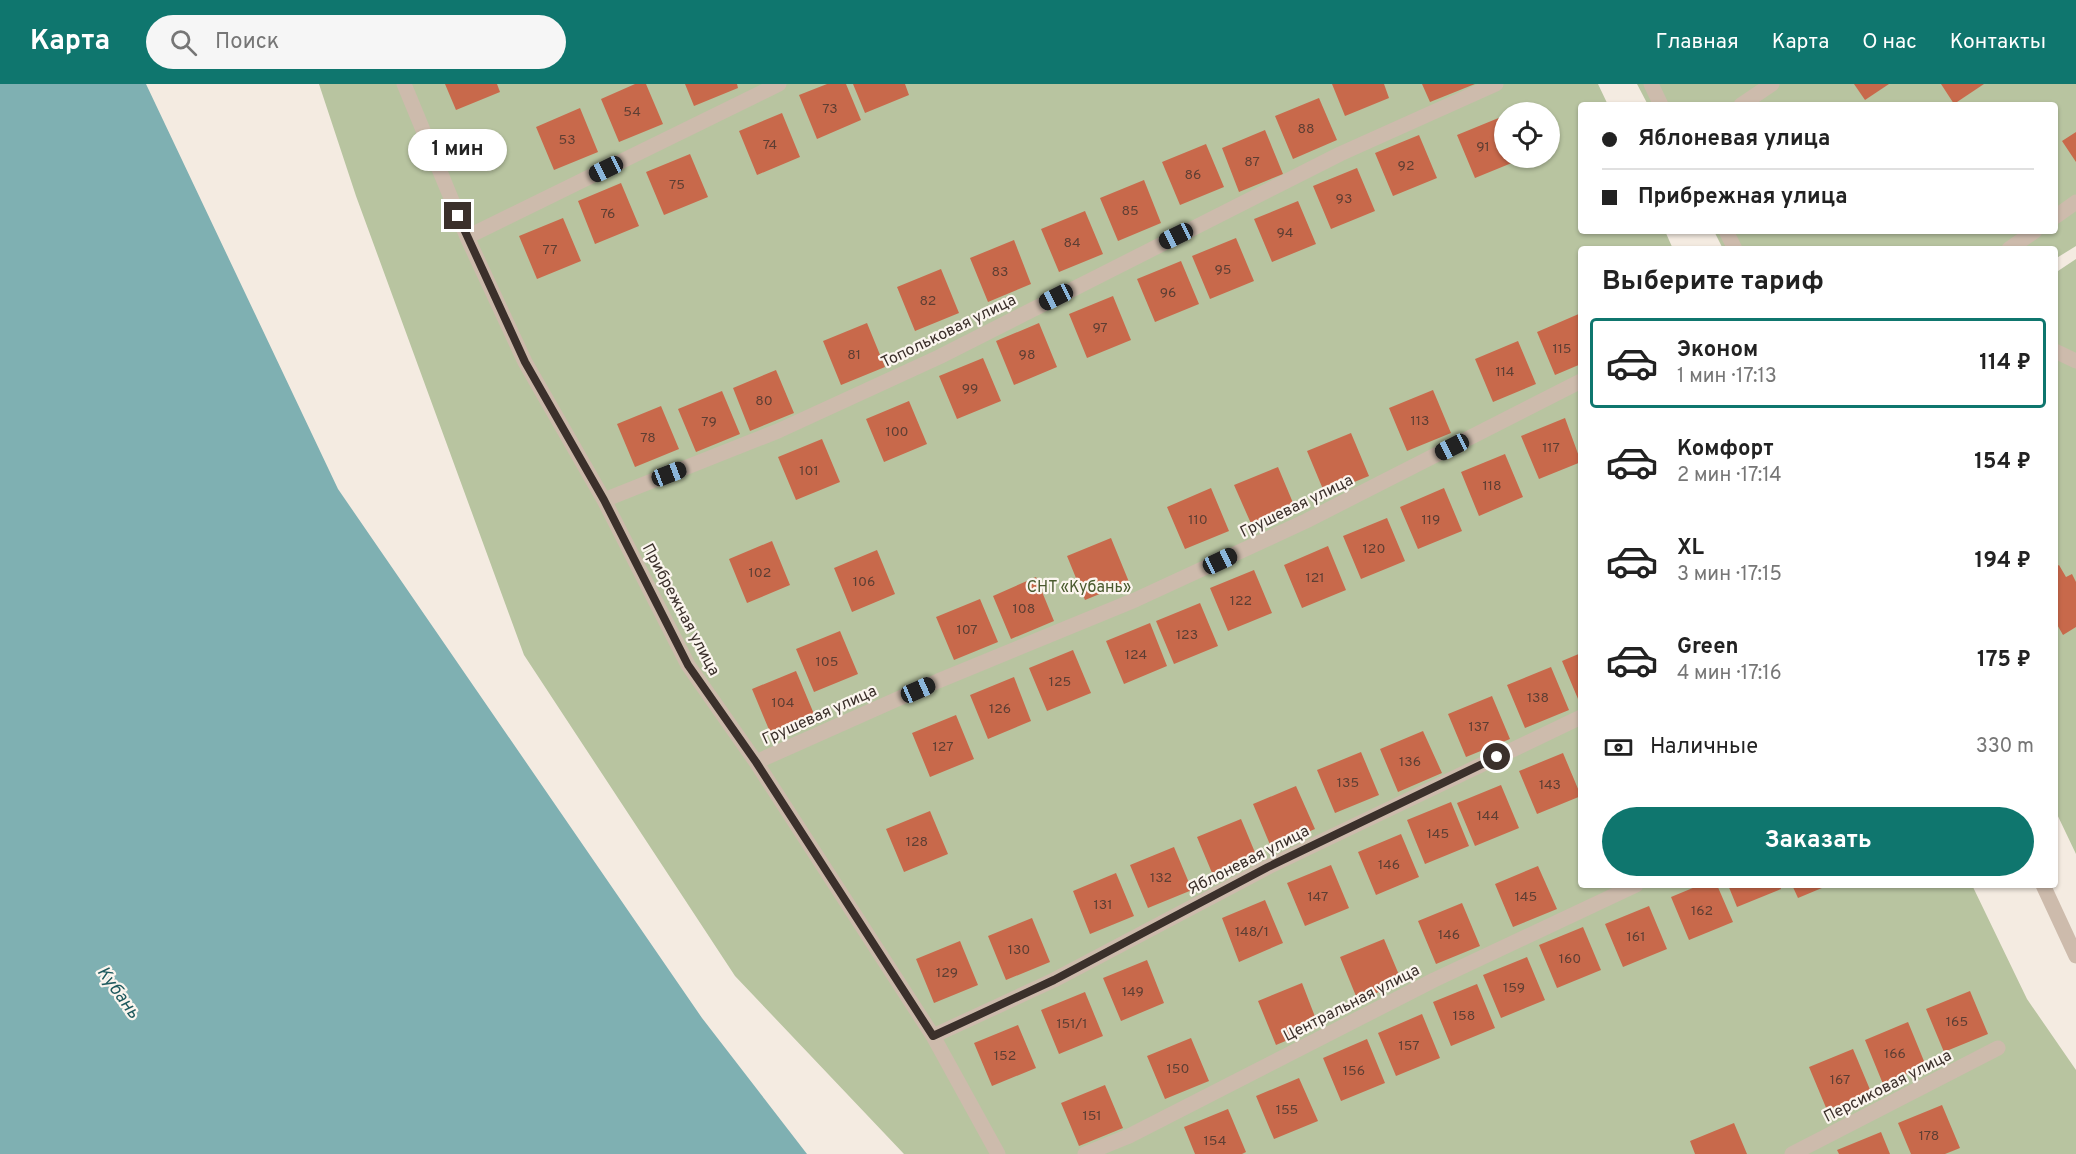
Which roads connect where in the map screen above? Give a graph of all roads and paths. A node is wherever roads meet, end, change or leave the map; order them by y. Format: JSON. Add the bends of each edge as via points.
{"nodes":[{"id":1,"x":404,"y":84,"type":"edge"},
{"id":2,"x":778,"y":84,"type":"edge"},
{"id":3,"x":1496,"y":84,"type":"edge"},
{"id":4,"x":1651,"y":84,"type":"edge"},
{"id":5,"x":1772,"y":84,"type":"edge"},
{"id":6,"x":1660,"y":102,"type":"edge"},
{"id":7,"x":1745,"y":102,"type":"edge"},
{"id":8,"x":2076,"y":202,"type":"edge"},
{"id":9,"x":2058,"y":215,"type":"edge"},
{"id":10,"x":2031,"y":234,"type":"edge"},
{"id":11,"x":467,"y":237,"type":"junction"},
{"id":12,"x":2014,"y":246,"type":"edge"},
{"id":13,"x":2058,"y":352,"type":"edge"},
{"id":14,"x":2076,"y":360,"type":"edge"},
{"id":15,"x":1578,"y":383,"type":"edge"},
{"id":16,"x":604,"y":500,"type":"junction"},
{"id":17,"x":1578,"y":718,"type":"edge"},
{"id":18,"x":756,"y":762,"type":"junction"},
{"id":19,"x":1630,"y":888,"type":"edge"},
{"id":20,"x":2044,"y":888,"type":"edge"},
{"id":21,"x":2076,"y":956,"type":"edge"},
{"id":22,"x":933,"y":1036,"type":"junction"},
{"id":23,"x":1998,"y":1048,"type":"dead end"},
{"id":24,"x":998,"y":1154,"type":"edge"},
{"id":25,"x":1085,"y":1154,"type":"edge"},
{"id":26,"x":1792,"y":1154,"type":"edge"}],
"edges":[{"from":1,"to":11,"type":"street","name":"Прибрежная улица"},
{"from":2,"to":11,"type":"street"},
{"from":3,"to":16,"type":"street","name":"Топольковая улица","via":[[1340,154],[939,357],[778,431]]},
{"from":4,"to":6,"type":"street"},
{"from":5,"to":7,"type":"street"},
{"from":8,"to":9,"type":"street"},
{"from":10,"to":12,"type":"street"},
{"from":11,"to":16,"type":"street","name":"Прибрежная улица","via":[[525,362]]},
{"from":13,"to":14,"type":"street"},
{"from":15,"to":18,"type":"street","name":"Грушевая улица","via":[[1306,521],[1135,600]]},
{"from":16,"to":18,"type":"street","name":"Прибрежная улица","via":[[688,665]]},
{"from":17,"to":22,"type":"street","name":"Яблоневая улица","via":[[1268,867],[1054,980]]},
{"from":18,"to":22,"type":"street","name":"Прибрежная улица"},
{"from":19,"to":25,"type":"street","name":"Центральная улица","via":[[1434,980],[1129,1136]]},
{"from":20,"to":21,"type":"street"},
{"from":22,"to":24,"type":"street","name":"Прибрежная улица"},
{"from":23,"to":26,"type":"street","name":"Персиковая улица"}]}
